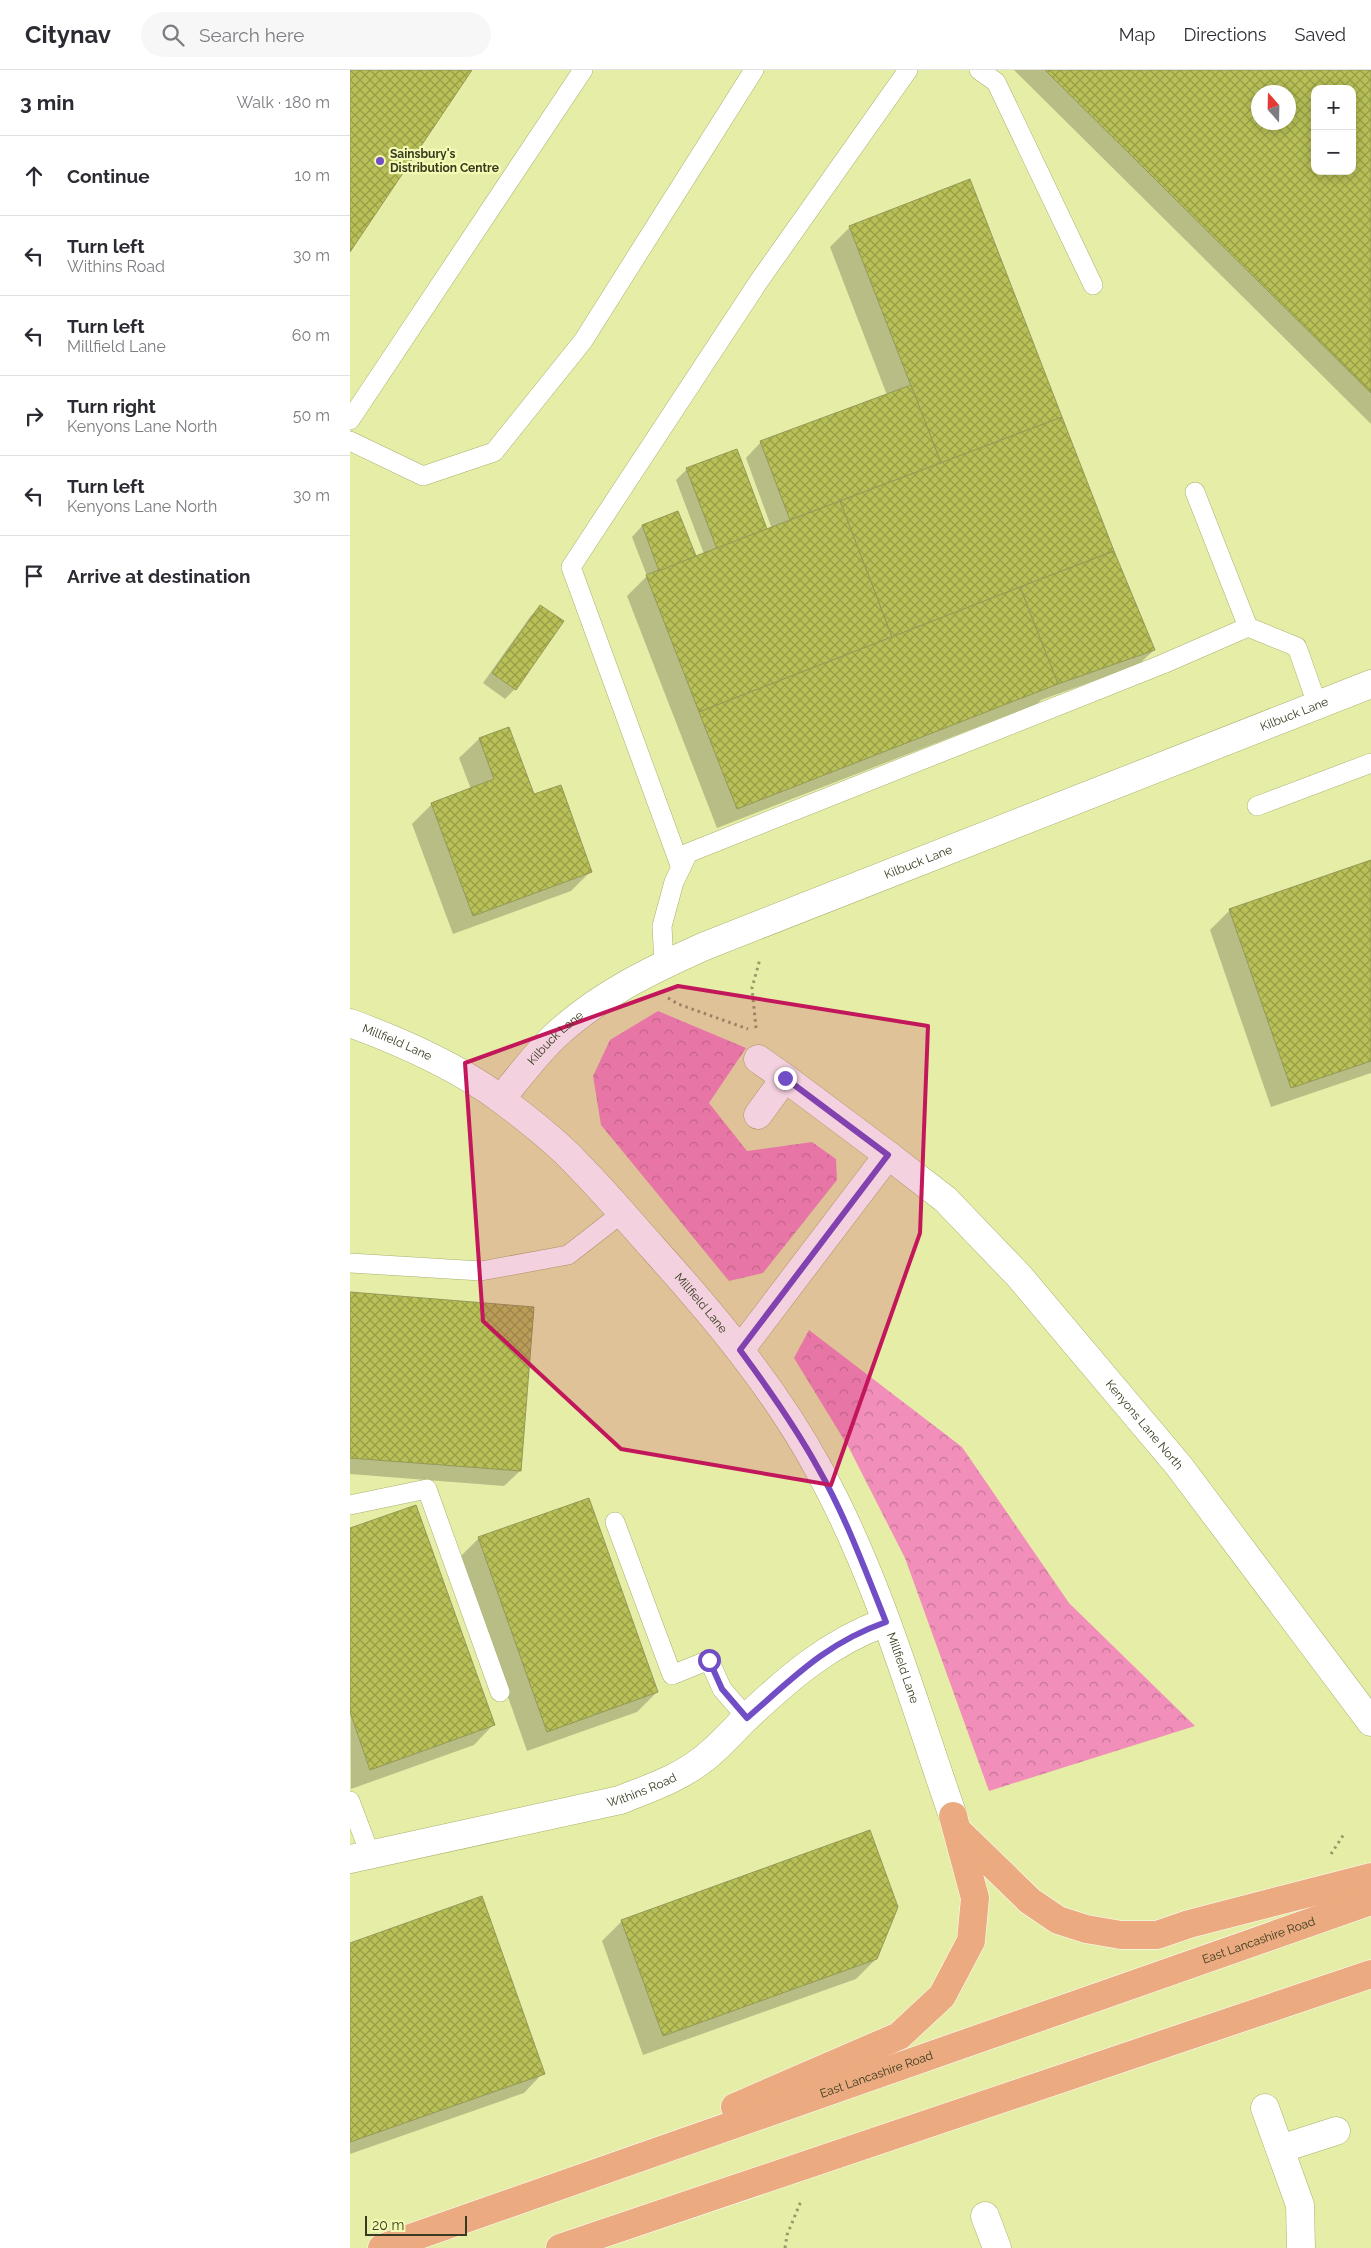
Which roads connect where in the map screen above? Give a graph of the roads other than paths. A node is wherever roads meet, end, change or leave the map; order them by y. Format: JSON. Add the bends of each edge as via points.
{"nodes":[{"id":1,"x":583,"y":70,"type":"edge"},
{"id":2,"x":754,"y":70,"type":"edge"},
{"id":3,"x":908,"y":70,"type":"edge"},
{"id":4,"x":979,"y":70,"type":"edge"},
{"id":5,"x":1093,"y":285,"type":"dead end"},
{"id":6,"x":350,"y":420,"type":"edge"},
{"id":7,"x":350,"y":440,"type":"edge"},
{"id":8,"x":1195,"y":492,"type":"dead end"},
{"id":9,"x":1248,"y":627,"type":"junction"},
{"id":10,"x":1371,"y":684,"type":"edge"},
{"id":11,"x":1317,"y":704,"type":"junction"},
{"id":12,"x":1371,"y":763,"type":"edge"},
{"id":13,"x":1257,"y":806,"type":"dead end"},
{"id":14,"x":681,"y":868,"type":"junction"},
{"id":15,"x":664,"y":964,"type":"junction"},
{"id":16,"x":350,"y":1023,"type":"edge"},
{"id":17,"x":758,"y":1059,"type":"dead end"},
{"id":18,"x":785,"y":1078,"type":"junction"},
{"id":19,"x":501,"y":1099,"type":"junction"},
{"id":20,"x":758,"y":1115,"type":"dead end"},
{"id":21,"x":888,"y":1155,"type":"junction"},
{"id":22,"x":622,"y":1213,"type":"junction"},
{"id":23,"x":350,"y":1263,"type":"edge"},
{"id":24,"x":740,"y":1350,"type":"junction"},
{"id":25,"x":350,"y":1505,"type":"edge"},
{"id":26,"x":615,"y":1522,"type":"dead end"},
{"id":27,"x":886,"y":1622,"type":"junction"},
{"id":28,"x":500,"y":1692,"type":"dead end"},
{"id":29,"x":747,"y":1718,"type":"junction"},
{"id":30,"x":1371,"y":1722,"type":"edge"},
{"id":31,"x":350,"y":1801,"type":"edge"},
{"id":32,"x":957,"y":1824,"type":"junction"},
{"id":33,"x":360,"y":1857,"type":"edge"},
{"id":34,"x":1371,"y":1877,"type":"edge"},
{"id":35,"x":1371,"y":1901,"type":"edge"},
{"id":36,"x":1371,"y":1974,"type":"edge"},
{"id":37,"x":1265,"y":2108,"type":"dead end"},
{"id":38,"x":1336,"y":2131,"type":"dead end"},
{"id":39,"x":1280,"y":2150,"type":"junction"},
{"id":40,"x":506,"y":2205,"type":"junction"},
{"id":41,"x":986,"y":2216,"type":"dead end"},
{"id":42,"x":382,"y":2248,"type":"edge"},
{"id":43,"x":560,"y":2248,"type":"edge"},
{"id":44,"x":997,"y":2248,"type":"edge"},
{"id":45,"x":1301,"y":2248,"type":"edge"}],
"edges":[{"from":1,"to":6,"type":"lane"},
{"from":2,"to":7,"type":"lane","via":[[583,341],[494,452],[423,476]]},
{"from":3,"to":14,"type":"lane","via":[[760,281],[572,567]]},
{"from":4,"to":5,"type":"lane","via":[[996,82]]},
{"from":8,"to":9,"type":"lane"},
{"from":9,"to":11,"type":"lane","via":[[1297,647]]},
{"from":9,"to":14,"type":"lane","via":[[1163,664],[688,853]]},
{"from":10,"to":11,"type":"street","name":"Kilbuck Lane"},
{"from":11,"to":15,"type":"street","name":"Kilbuck Lane"},
{"from":12,"to":13,"type":"lane"},
{"from":14,"to":15,"type":"lane","via":[[662,926]]},
{"from":15,"to":19,"type":"street","name":"Kilbuck Lane","via":[[614,991],[580,1015],[555,1036]]},
{"from":16,"to":19,"type":"street","name":"Millfield Lane","via":[[442,1063]]},
{"from":17,"to":18,"type":"street","name":"Kenyons Lane North"},
{"from":18,"to":20,"type":"street"},
{"from":18,"to":21,"type":"street","name":"Kenyons Lane North"},
{"from":19,"to":22,"type":"street","name":"Millfield Lane","via":[[575,1162]]},
{"from":21,"to":24,"type":"street"},
{"from":21,"to":30,"type":"street","name":"Kenyons Lane North","via":[[951,1206],[1019,1276],[1112,1385],[1179,1466]]},
{"from":22,"to":23,"type":"lane","via":[[568,1255],[481,1271]]},
{"from":22,"to":24,"type":"street","name":"Millfield Lane"},
{"from":24,"to":27,"type":"street","name":"Millfield Lane","via":[[780,1404],[819,1469]]},
{"from":25,"to":28,"type":"lane","via":[[427,1489]]},
{"from":26,"to":29,"type":"lane","via":[[672,1675],[709,1660],[722,1689]]},
{"from":27,"to":29,"type":"street","name":"Withins Road","via":[[831,1647]]},
{"from":27,"to":32,"type":"street","name":"Millfield Lane"},
{"from":29,"to":33,"type":"street","name":"Withins Road","via":[[702,1760],[675,1777],[620,1800]]},
{"from":31,"to":33,"type":"lane"},
{"from":32,"to":34,"type":"highway","via":[[1024,1896],[1058,1920],[1121,1935],[1157,1935]]},
{"from":32,"to":40,"type":"highway","via":[[975,1898],[971,1941],[942,1996],[899,2036]]},
{"from":35,"to":40,"type":"highway","name":"East Lancashire Road"},
{"from":36,"to":43,"type":"highway"},
{"from":37,"to":39,"type":"street"},
{"from":38,"to":39,"type":"street"},
{"from":39,"to":45,"type":"street","via":[[1300,2205]]},
{"from":40,"to":42,"type":"highway","name":"East Lancashire Road"},
{"from":41,"to":44,"type":"street"}]}
